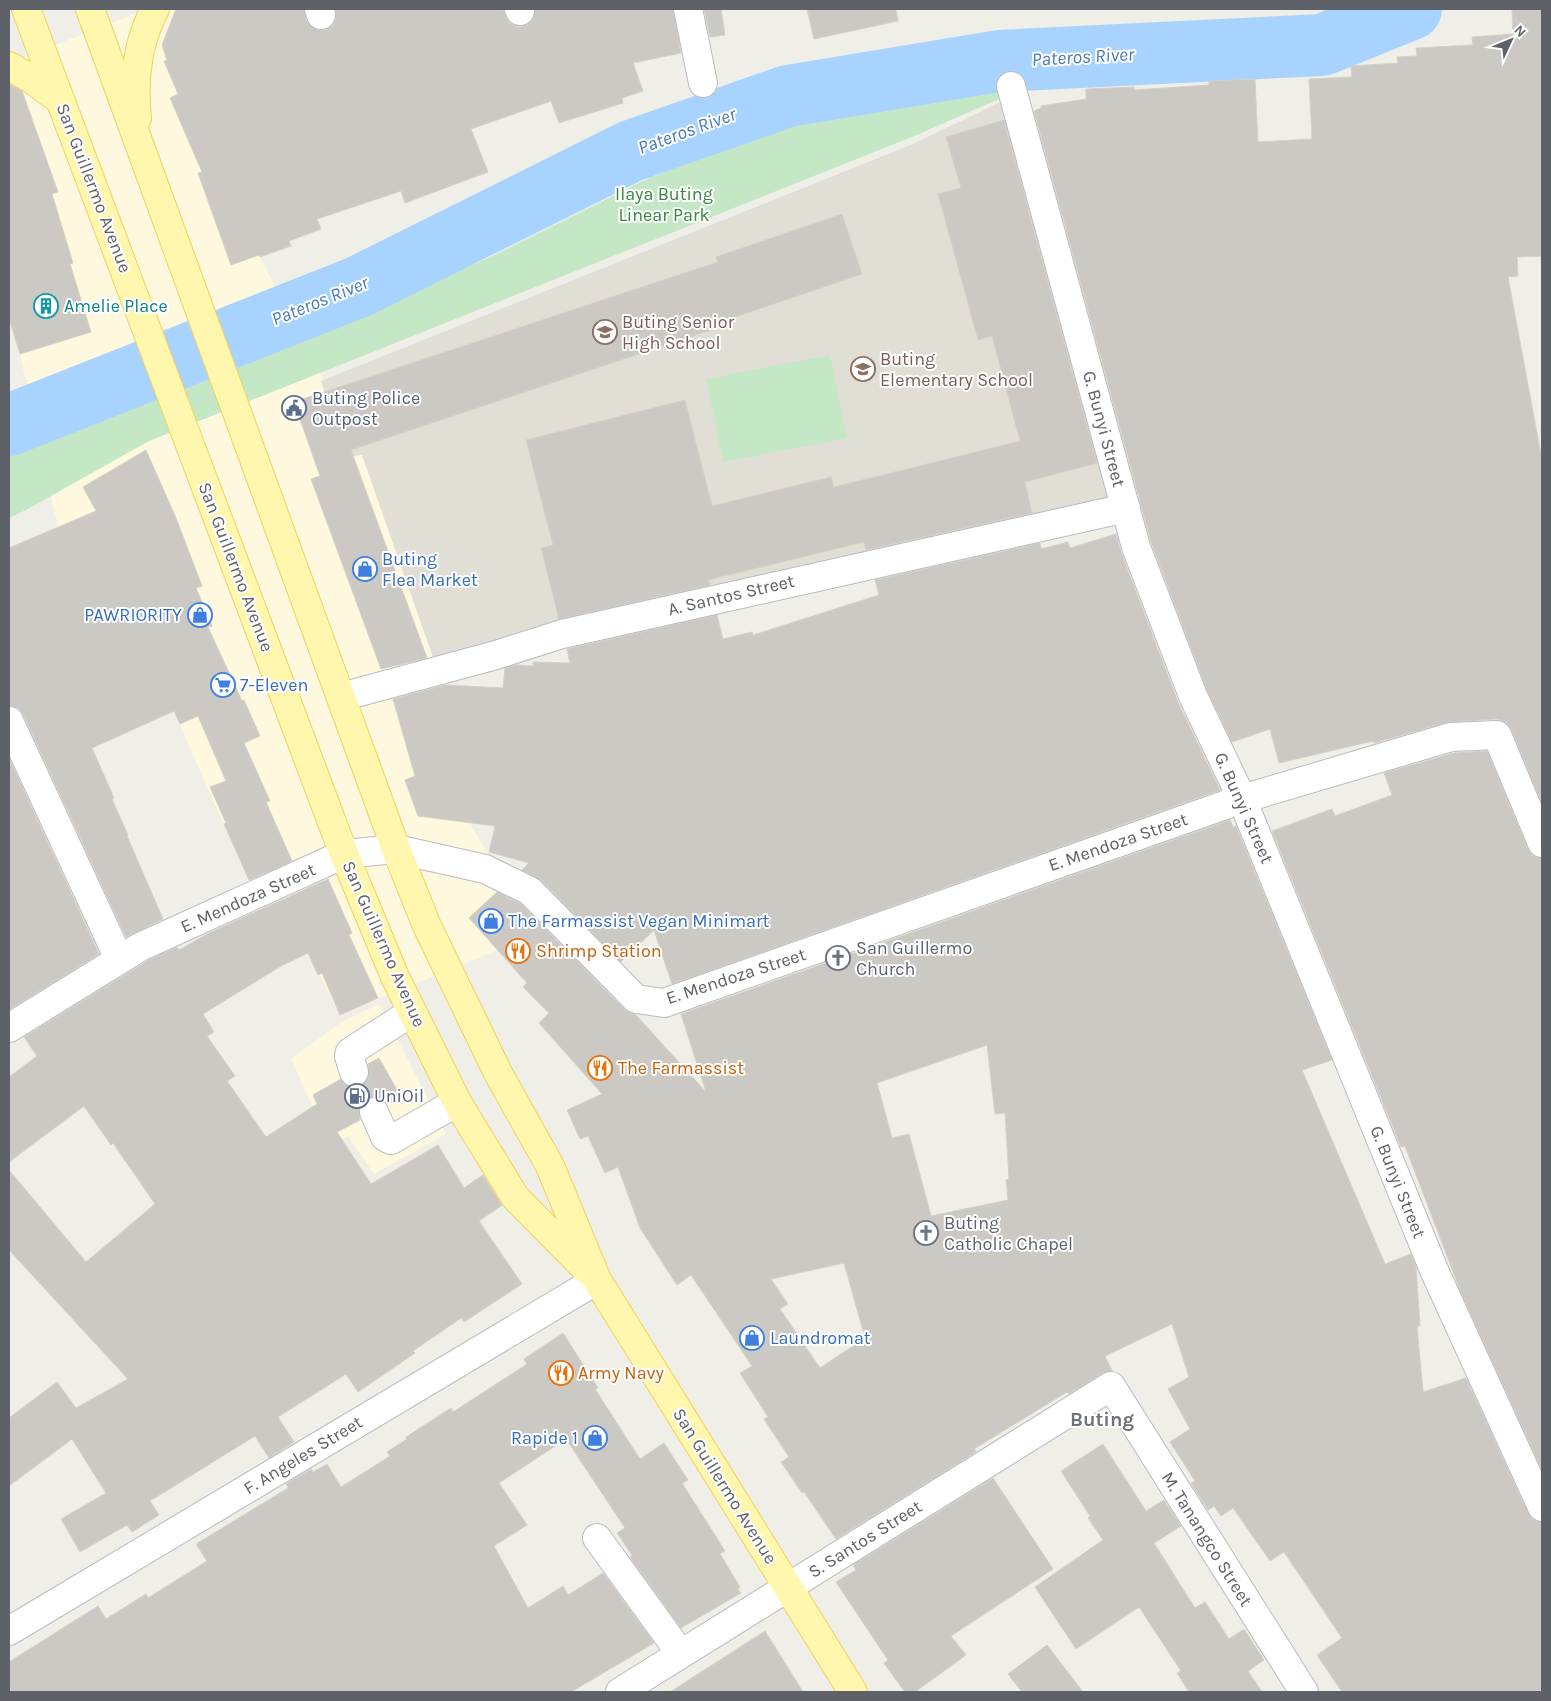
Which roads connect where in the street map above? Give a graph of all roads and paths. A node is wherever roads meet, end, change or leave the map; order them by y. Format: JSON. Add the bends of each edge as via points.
{"nodes":[{"id":1,"x":26,"y":9,"type":"edge"},
{"id":2,"x":90,"y":9,"type":"edge"},
{"id":3,"x":155,"y":9,"type":"edge"},
{"id":4,"x":688,"y":9,"type":"edge"},
{"id":5,"x":9,"y":66,"type":"edge"},
{"id":6,"x":703,"y":83,"type":"dead end"},
{"id":7,"x":1011,"y":86,"type":"dead end"},
{"id":8,"x":62,"y":101,"type":"junction"},
{"id":9,"x":140,"y":149,"type":"junction"},
{"id":10,"x":1126,"y":508,"type":"junction"},
{"id":11,"x":340,"y":697,"type":"junction"},
{"id":12,"x":9,"y":720,"type":"edge"},
{"id":13,"x":1242,"y":799,"type":"junction"},
{"id":14,"x":1542,"y":843,"type":"edge"},
{"id":15,"x":396,"y":848,"type":"junction"},
{"id":16,"x":344,"y":854,"type":"junction"},
{"id":17,"x":120,"y":959,"type":"junction"},
{"id":18,"x":412,"y":1012,"type":"junction"},
{"id":19,"x":9,"y":1028,"type":"edge"},
{"id":20,"x":354,"y":1072,"type":"tunnel mouth"},
{"id":21,"x":457,"y":1102,"type":"junction"},
{"id":22,"x":374,"y":1112,"type":"tunnel mouth"},
{"id":23,"x":597,"y":1280,"type":"junction"},
{"id":24,"x":1111,"y":1386,"type":"joint"},
{"id":25,"x":1542,"y":1507,"type":"edge"},
{"id":26,"x":597,"y":1538,"type":"dead end"},
{"id":27,"x":788,"y":1588,"type":"junction"},
{"id":28,"x":9,"y":1631,"type":"edge"},
{"id":29,"x":681,"y":1654,"type":"junction"},
{"id":30,"x":620,"y":1692,"type":"edge"},
{"id":31,"x":853,"y":1692,"type":"edge"},
{"id":32,"x":1304,"y":1692,"type":"edge"}],
"edges":[{"from":1,"to":8,"type":"main road","name":"San Guillermo Avenue"},
{"from":2,"to":9,"type":"main road","name":"San Guillermo Avenue"},
{"from":3,"to":9,"type":"main road","via":[[137,63],[135,101]]},
{"from":4,"to":6,"type":"street"},
{"from":5,"to":8,"type":"main road"},
{"from":7,"to":10,"type":"street","name":"G. Bunyi Street"},
{"from":8,"to":16,"type":"main road","name":"San Guillermo Avenue"},
{"from":9,"to":11,"type":"main road","name":"San Guillermo Avenue"},
{"from":10,"to":11,"type":"street","name":"A. Santos Street","via":[[562,634]]},
{"from":10,"to":13,"type":"street","name":"G. Bunyi Street","via":[[1136,548],[1193,696]]},
{"from":11,"to":15,"type":"main road","name":"San Guillermo Avenue"},
{"from":12,"to":17,"type":"street"},
{"from":13,"to":14,"type":"street","name":"E. Mendoza Street","via":[[1452,737],[1497,735]]},
{"from":13,"to":15,"type":"street","name":"E. Mendoza Street","via":[[664,1003],[636,999],[530,891],[485,869]]},
{"from":13,"to":25,"type":"street","name":"G. Bunyi Street","via":[[1434,1270]]},
{"from":15,"to":16,"type":"street","name":"E. Mendoza Street"},
{"from":15,"to":23,"type":"main road","name":"San Guillermo Avenue","via":[[427,926],[498,1073],[550,1166]]},
{"from":16,"to":17,"type":"street","name":"E. Mendoza Street"},
{"from":16,"to":18,"type":"main road","name":"San Guillermo Avenue"},
{"from":17,"to":19,"type":"street","name":"E. Mendoza Street"},
{"from":18,"to":20,"type":"street","via":[[350,1052]]},
{"from":18,"to":21,"type":"main road","name":"San Guillermo Avenue"},
{"from":21,"to":22,"type":"street","via":[[391,1140],[385,1137]]},
{"from":21,"to":23,"type":"main road","name":"San Guillermo Avenue","via":[[515,1197]]},
{"from":23,"to":27,"type":"main road","name":"San Guillermo Avenue"},
{"from":23,"to":28,"type":"street","name":"F. Angeles Street"},
{"from":24,"to":27,"type":"street","name":"S. Santos Street"},
{"from":24,"to":32,"type":"street","name":"M. Tanangco Street"},
{"from":26,"to":29,"type":"street"},
{"from":27,"to":29,"type":"street","name":"S. Santos Street"},
{"from":27,"to":31,"type":"main road","name":"San Guillermo Avenue"},
{"from":29,"to":30,"type":"street","name":"S. Santos Street"}]}
